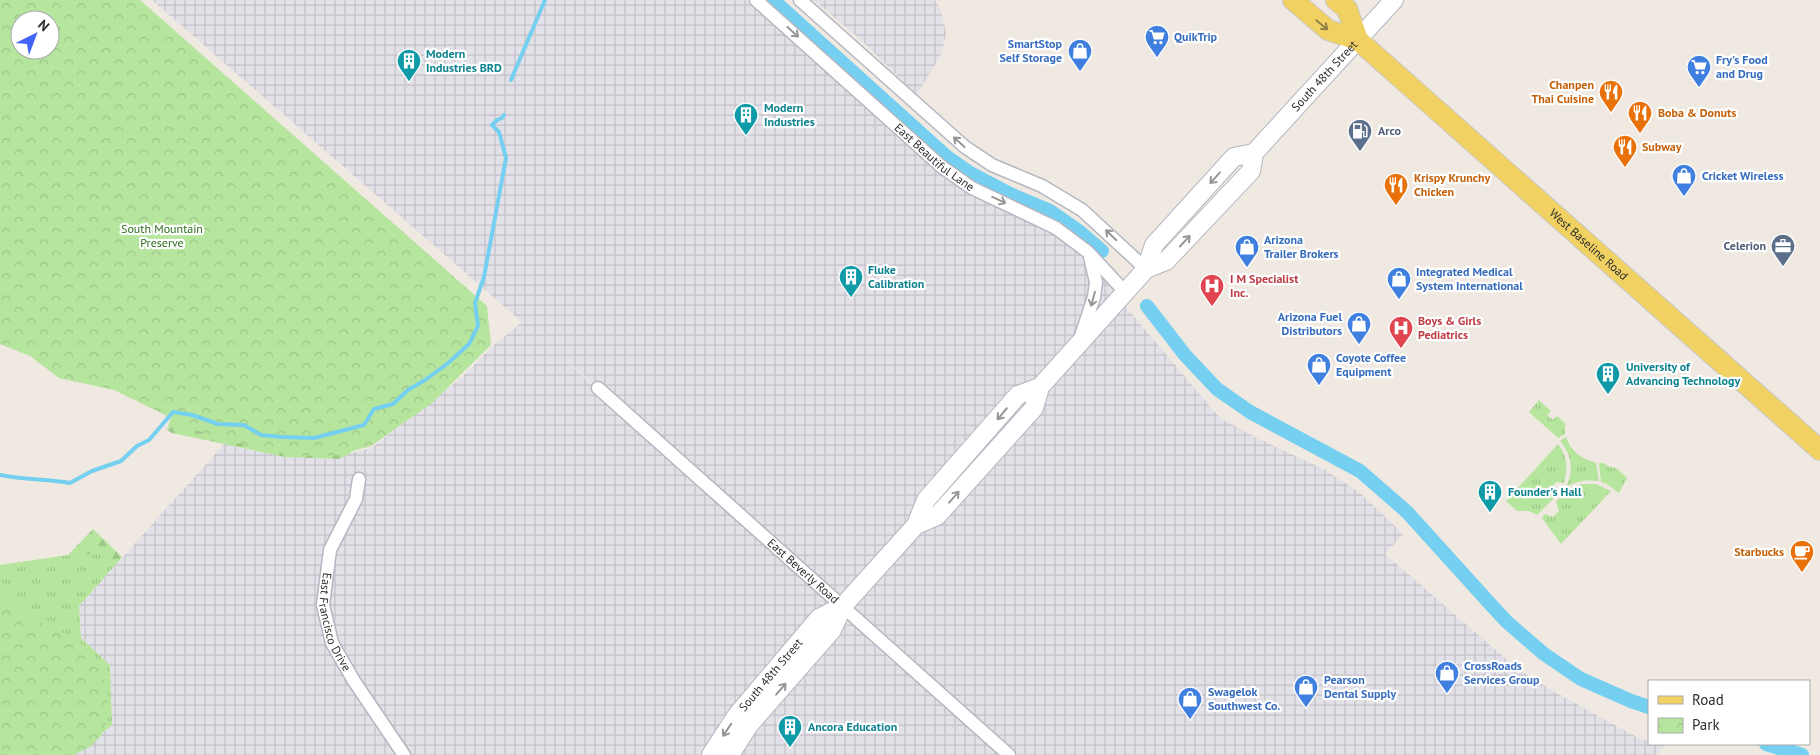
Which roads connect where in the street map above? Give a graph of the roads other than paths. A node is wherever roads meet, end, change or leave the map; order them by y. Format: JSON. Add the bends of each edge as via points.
{"nodes":[{"id":1,"x":756,"y":0,"type":"edge"},
{"id":2,"x":800,"y":0,"type":"edge"},
{"id":3,"x":1293,"y":0,"type":"edge"},
{"id":4,"x":1336,"y":0,"type":"edge"},
{"id":5,"x":1394,"y":0,"type":"edge"},
{"id":6,"x":1358,"y":40,"type":"junction"},
{"id":7,"x":1088,"y":252,"type":"junction"},
{"id":8,"x":1146,"y":269,"type":"junction"},
{"id":9,"x":1126,"y":292,"type":"junction"},
{"id":10,"x":1078,"y":344,"type":"junction"},
{"id":11,"x":598,"y":388,"type":"dead end"},
{"id":12,"x":1820,"y":450,"type":"edge"},
{"id":13,"x":359,"y":479,"type":"dead end"},
{"id":14,"x":843,"y":606,"type":"junction"},
{"id":15,"x":404,"y":755,"type":"edge"},
{"id":16,"x":711,"y":755,"type":"edge"},
{"id":17,"x":730,"y":755,"type":"edge"},
{"id":18,"x":1009,"y":755,"type":"edge"}],
"edges":[{"from":1,"to":7,"type":"street","name":"East Beautiful Lane","one_way":true,"via":[[942,167],[972,188],[1056,228]]},
{"from":8,"to":2,"type":"street","name":"East Beautiful Lane","one_way":true,"via":[[1082,210],[1042,186],[992,165],[965,147]]},
{"from":3,"to":6,"type":"main road","one_way":true,"via":[[1328,30]]},
{"from":4,"to":6,"type":"main road","via":[[1347,9]]},
{"from":5,"to":6,"type":"main road","name":"South 48th Street"},
{"from":6,"to":8,"type":"main road","name":"South 48th Street","via":[[1254,153],[1234,157],[1154,245]]},
{"from":6,"to":12,"type":"main road","name":"West Baseline Road"},
{"from":7,"to":9,"type":"street","name":"East Beautiful Lane"},
{"from":7,"to":10,"type":"street","one_way":true,"via":[[1096,282]]},
{"from":8,"to":9,"type":"main road","name":"South 48th Street"},
{"from":9,"to":10,"type":"main road","name":"South 48th Street"},
{"from":10,"to":14,"type":"main road","name":"South 48th Street","via":[[1040,387],[1018,395],[926,500],[916,525]]},
{"from":11,"to":14,"type":"street","name":"East Beverly Road"},
{"from":13,"to":15,"type":"street","name":"East Francisco Drive","via":[[356,499],[330,550],[322,605],[332,643]]},
{"from":14,"to":16,"type":"main road","name":"South 48th Street","one_way":true,"via":[[819,618],[737,715]]},
{"from":17,"to":14,"type":"main road","name":"South 48th Street","one_way":true,"via":[[749,725],[832,630]]},
{"from":14,"to":18,"type":"street","name":"East Beverly Road"}]}
